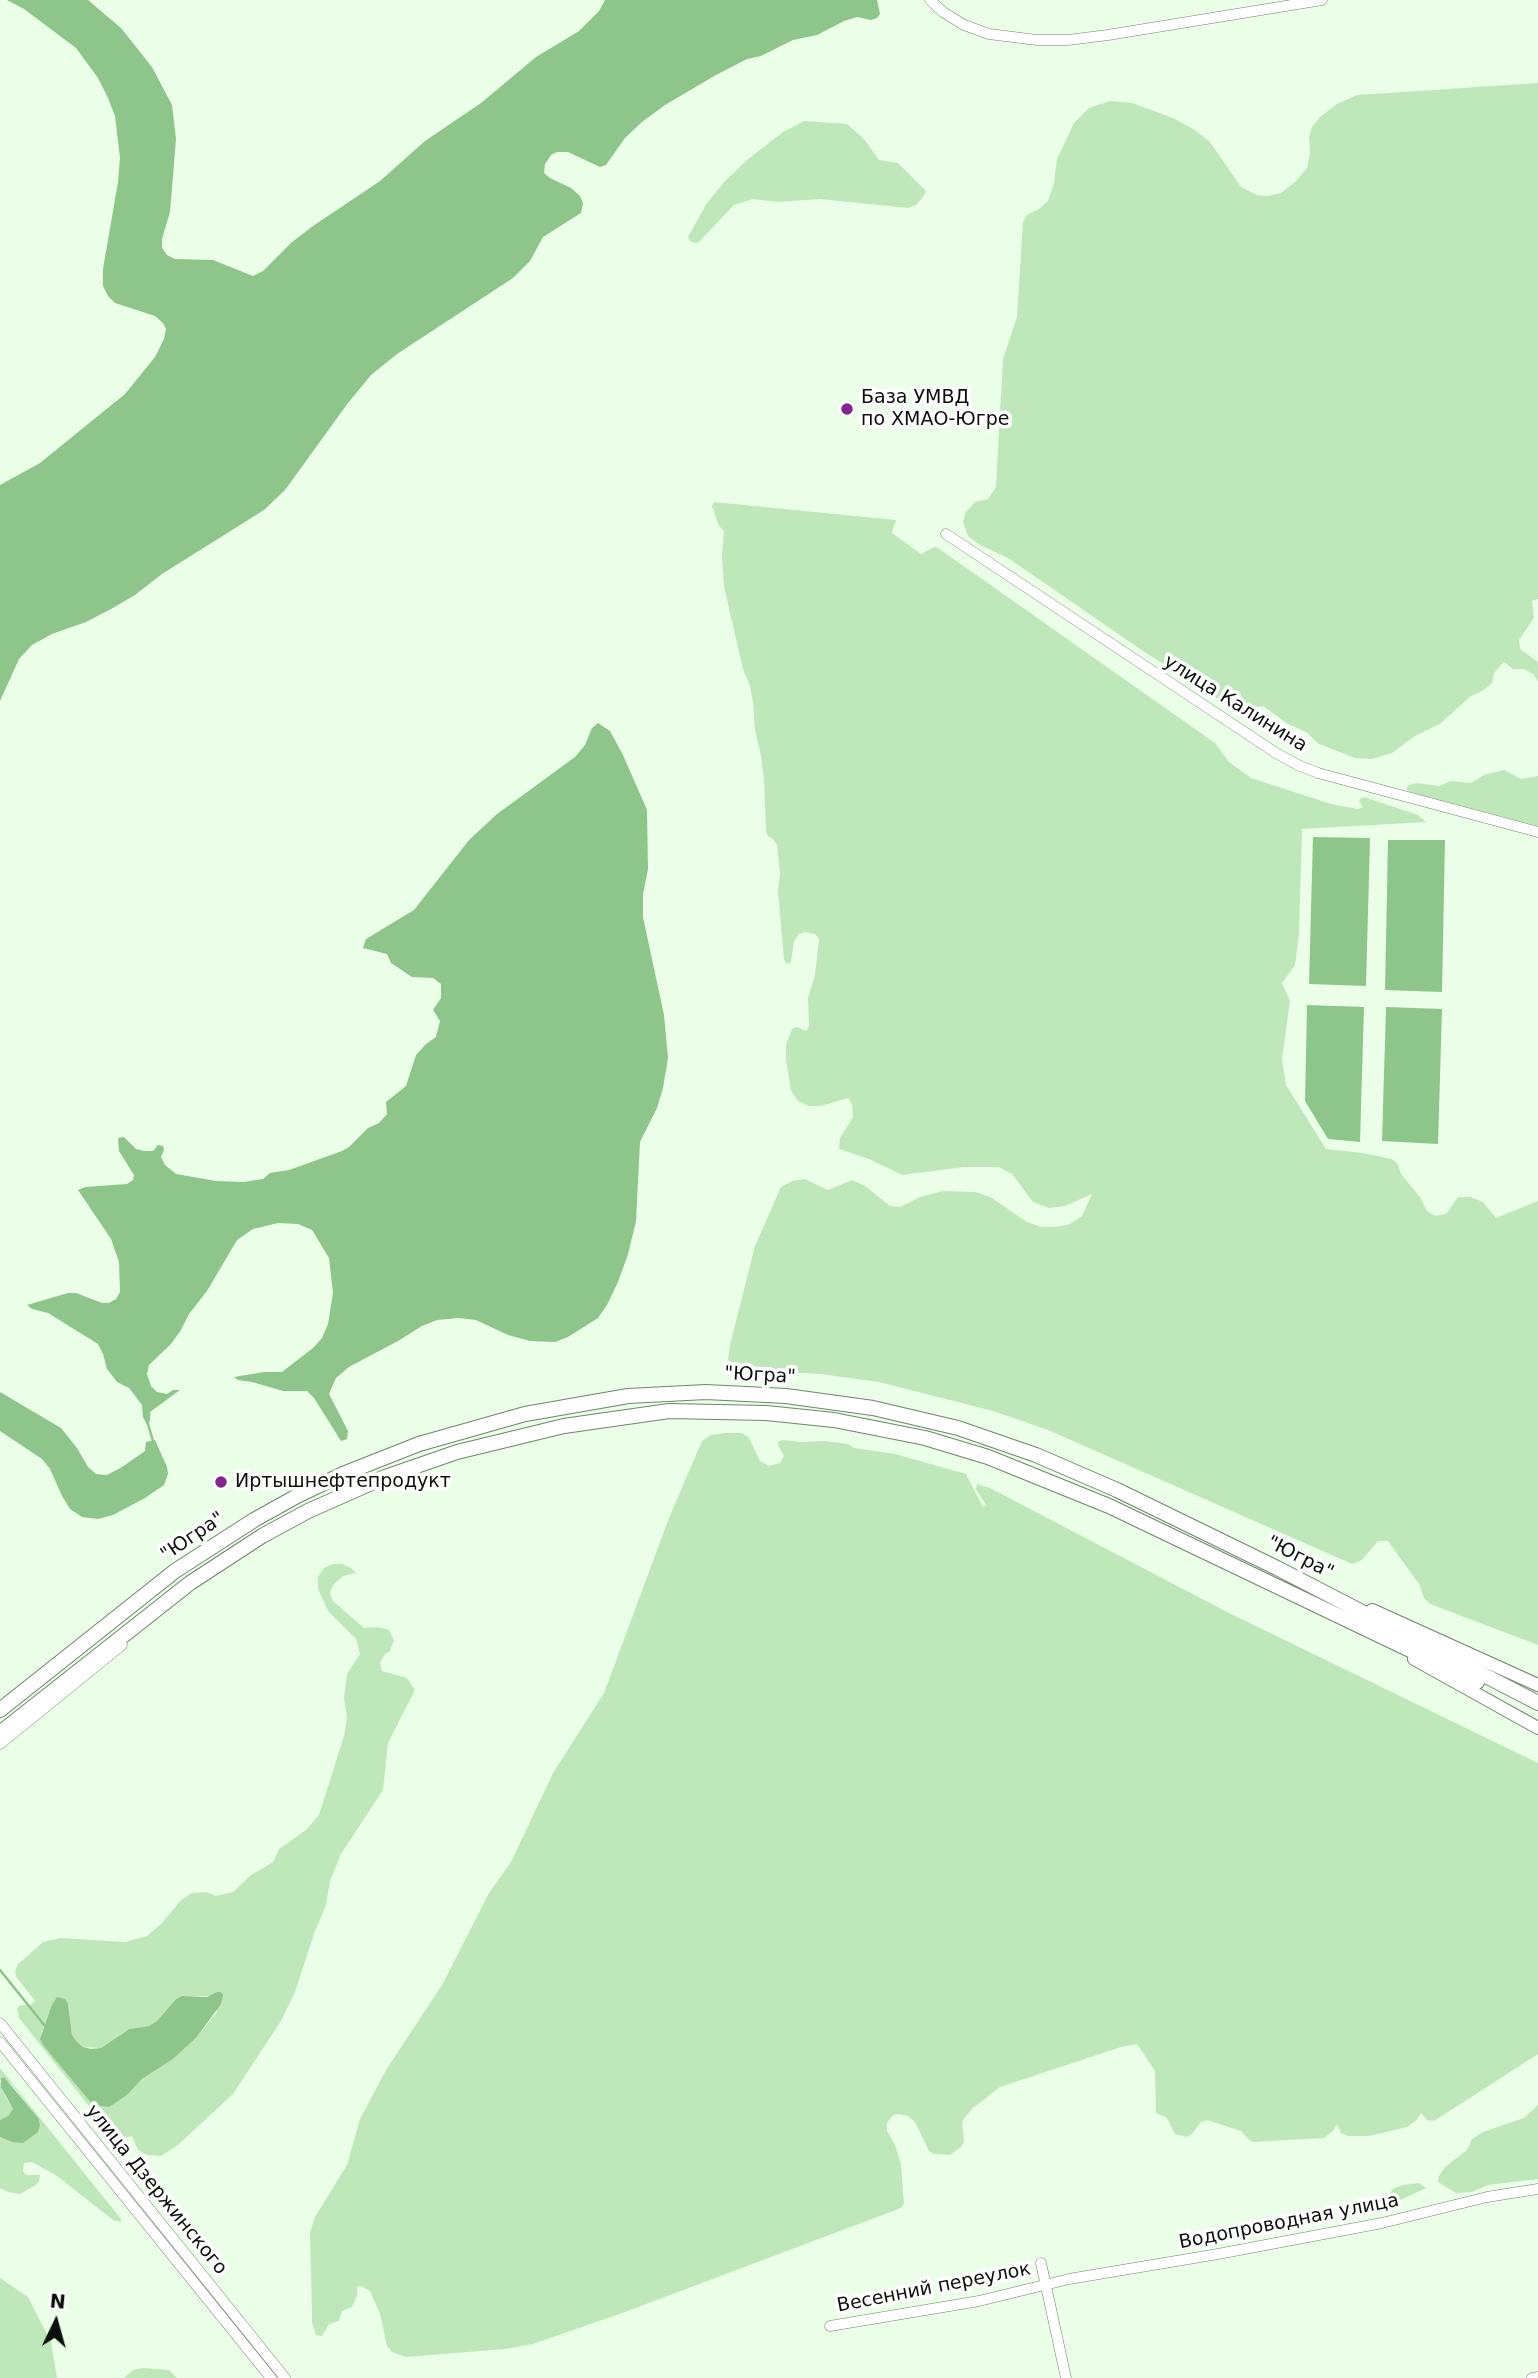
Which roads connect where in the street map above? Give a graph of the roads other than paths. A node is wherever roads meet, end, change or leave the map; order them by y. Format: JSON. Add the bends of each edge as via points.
{"nodes":[{"id":1,"x":930,"y":0,"type":"edge"},
{"id":2,"x":1322,"y":0,"type":"edge"},
{"id":3,"x":946,"y":534,"type":"dead end"},
{"id":4,"x":1538,"y":832,"type":"edge"},
{"id":5,"x":1277,"y":1567,"type":"junction"},
{"id":6,"x":1268,"y":1582,"type":"junction"},
{"id":7,"x":173,"y":1596,"type":"junction"},
{"id":8,"x":1538,"y":1685,"type":"edge"},
{"id":9,"x":1538,"y":1703,"type":"edge"},
{"id":10,"x":0,"y":1710,"type":"edge"},
{"id":11,"x":1538,"y":1711,"type":"edge"},
{"id":12,"x":1538,"y":1728,"type":"edge"},
{"id":13,"x":0,"y":1733,"type":"edge"},
{"id":14,"x":0,"y":1744,"type":"edge"},
{"id":15,"x":0,"y":2023,"type":"edge"},
{"id":16,"x":0,"y":2042,"type":"edge"},
{"id":17,"x":1538,"y":2189,"type":"edge"},
{"id":18,"x":1041,"y":2263,"type":"dead end"},
{"id":19,"x":1046,"y":2285,"type":"junction"},
{"id":20,"x":830,"y":2326,"type":"dead end"},
{"id":21,"x":1538,"y":2377,"type":"edge"},
{"id":22,"x":271,"y":2378,"type":"edge"},
{"id":23,"x":285,"y":2378,"type":"edge"},
{"id":24,"x":1066,"y":2378,"type":"edge"},
{"id":25,"x":1532,"y":2378,"type":"edge"}],
"edges":[{"from":1,"to":2,"type":"street","via":[[964,25],[989,34],[1037,40],[1108,36]]},
{"from":3,"to":4,"type":"street","name":"улица Калинина","via":[[1298,765]]},
{"from":5,"to":8,"type":"main road"},
{"from":5,"to":9,"type":"highway","name":"\"Югра\""},
{"from":5,"to":10,"type":"highway","name":"\"Югра\"","via":[[1075,1471],[945,1424],[786,1396],[706,1392],[628,1396],[548,1409],[454,1433],[297,1496],[175,1571]]},
{"from":6,"to":7,"type":"highway","name":"\"Югра\"","via":[[1085,1495],[953,1446],[834,1420],[697,1411],[564,1426],[419,1464],[308,1511]]},
{"from":6,"to":11,"type":"highway","name":"\"Югра\""},
{"from":6,"to":12,"type":"main road"},
{"from":7,"to":13,"type":"highway","name":"\"Югра\""},
{"from":7,"to":14,"type":"street","via":[[122,1645]]},
{"from":15,"to":23,"type":"street","name":"улица Дзержинского"},
{"from":16,"to":22,"type":"street","name":"улица Дзержинского"},
{"from":17,"to":19,"type":"street","name":"Водопроводная улица"},
{"from":18,"to":19,"type":"street"},
{"from":19,"to":20,"type":"street","name":"Весенний переулок"},
{"from":19,"to":24,"type":"street"},
{"from":21,"to":25,"type":"street"}]}
